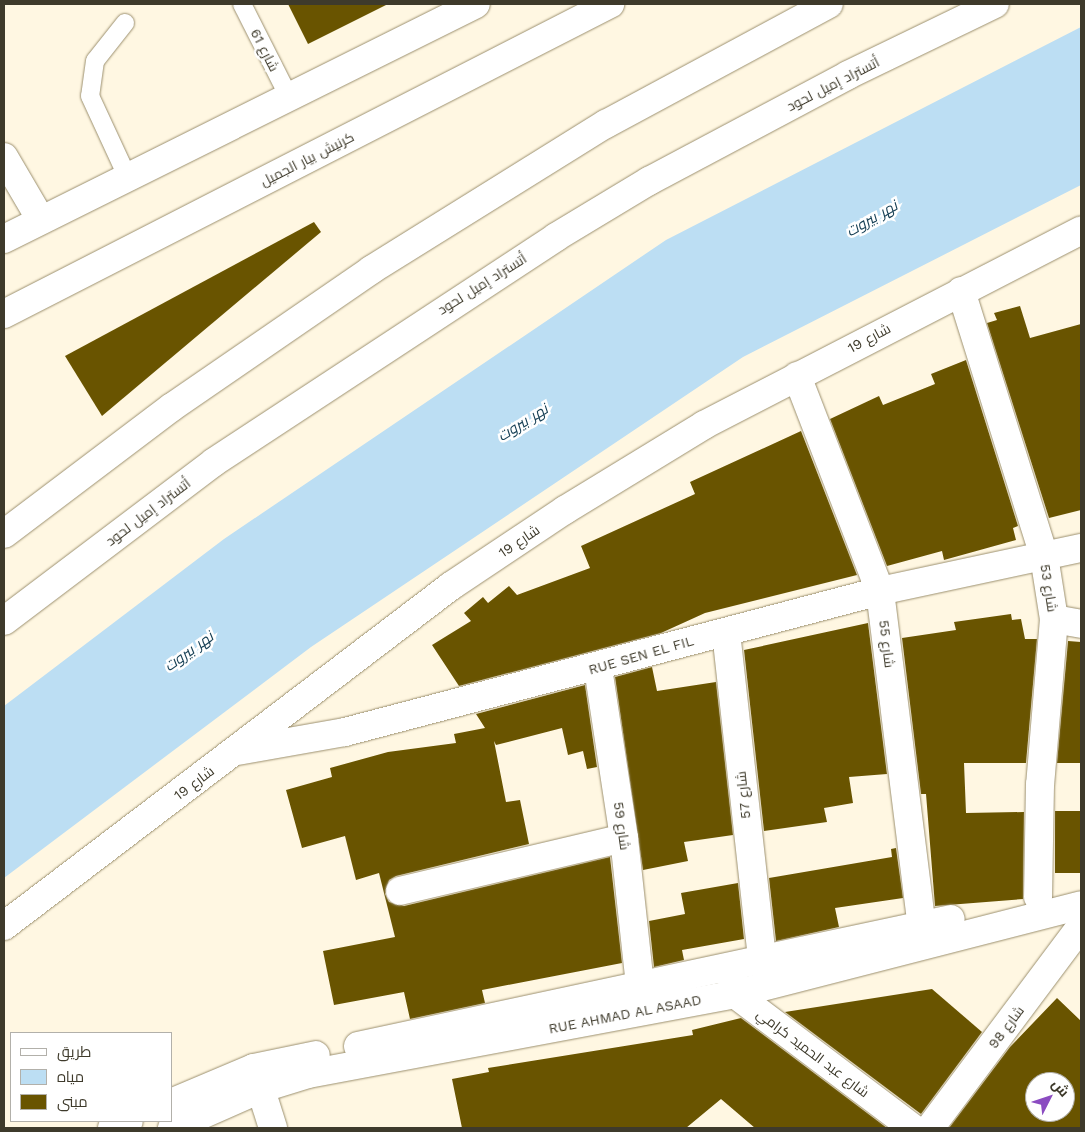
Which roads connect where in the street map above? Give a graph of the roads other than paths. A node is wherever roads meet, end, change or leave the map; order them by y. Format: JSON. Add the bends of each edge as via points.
{"nodes":[{"id":1,"x":242,"y":4,"type":"edge"},
{"id":2,"x":476,"y":4,"type":"edge"},
{"id":3,"x":610,"y":4,"type":"edge"},
{"id":4,"x":829,"y":4,"type":"edge"},
{"id":5,"x":995,"y":4,"type":"edge"},
{"id":6,"x":125,"y":23,"type":"dead end"},
{"id":7,"x":288,"y":96,"type":"junction"},
{"id":8,"x":4,"y":157,"type":"edge"},
{"id":9,"x":127,"y":176,"type":"junction"},
{"id":10,"x":41,"y":220,"type":"junction"},
{"id":11,"x":1081,"y":230,"type":"edge"},
{"id":12,"x":4,"y":239,"type":"edge"},
{"id":13,"x":961,"y":291,"type":"junction"},
{"id":14,"x":4,"y":314,"type":"edge"},
{"id":15,"x":797,"y":376,"type":"junction"},
{"id":16,"x":4,"y":534,"type":"edge"},
{"id":17,"x":1081,"y":548,"type":"edge"},
{"id":18,"x":1044,"y":556,"type":"junction"},
{"id":19,"x":880,"y":591,"type":"junction"},
{"id":20,"x":1054,"y":619,"type":"junction"},
{"id":21,"x":4,"y":621,"type":"edge"},
{"id":22,"x":1081,"y":624,"type":"edge"},
{"id":23,"x":726,"y":632,"type":"junction"},
{"id":24,"x":598,"y":668,"type":"junction"},
{"id":25,"x":237,"y":751,"type":"junction"},
{"id":26,"x":624,"y":838,"type":"junction"},
{"id":27,"x":1081,"y":887,"type":"edge"},
{"id":28,"x":400,"y":892,"type":"dead end"},
{"id":29,"x":1038,"y":897,"type":"junction"},
{"id":30,"x":1081,"y":905,"type":"edge"},
{"id":31,"x":4,"y":926,"type":"edge"},
{"id":32,"x":922,"y":926,"type":"junction"},
{"id":33,"x":1081,"y":926,"type":"edge"},
{"id":34,"x":762,"y":958,"type":"junction"},
{"id":35,"x":733,"y":981,"type":"junction"},
{"id":36,"x":640,"y":986,"type":"junction"},
{"id":37,"x":257,"y":1078,"type":"junction"},
{"id":38,"x":172,"y":1103,"type":"edge"},
{"id":39,"x":127,"y":1122,"type":"edge"},
{"id":40,"x":112,"y":1128,"type":"edge"},
{"id":41,"x":172,"y":1128,"type":"edge"},
{"id":42,"x":273,"y":1128,"type":"edge"},
{"id":43,"x":913,"y":1128,"type":"edge"},
{"id":44,"x":930,"y":1128,"type":"edge"}],
"edges":[{"from":1,"to":7,"type":"lane","name":"شارع 61"},
{"from":2,"to":7,"type":"main road"},
{"from":3,"to":14,"type":"main road","name":"كرنيش بيار الجميل"},
{"from":4,"to":16,"type":"main road","via":[[606,124],[379,265],[172,407]]},
{"from":5,"to":21,"type":"main road","name":"أتستراد إميل لحود","via":[[839,79],[649,181],[556,237],[214,462]]},
{"from":6,"to":9,"type":"lane","via":[[95,61],[90,96]]},
{"from":7,"to":9,"type":"main road"},
{"from":8,"to":10,"type":"main road"},
{"from":9,"to":10,"type":"main road"},
{"from":10,"to":12,"type":"main road"},
{"from":11,"to":13,"type":"main road","name":"شارع 19"},
{"from":13,"to":15,"type":"main road","name":"شارع 19"},
{"from":13,"to":18,"type":"main road","name":"شارع 53"},
{"from":15,"to":19,"type":"main road","name":"شارع 55"},
{"from":15,"to":25,"type":"main road","name":"شارع 19","via":[[688,435],[451,586]]},
{"from":17,"to":18,"type":"main road","name":"RUE SEN EL FIL"},
{"from":18,"to":19,"type":"main road","name":"RUE SEN EL FIL"},
{"from":18,"to":20,"type":"main road","name":"شارع 53"},
{"from":19,"to":23,"type":"main road","name":"RUE SEN EL FIL"},
{"from":19,"to":32,"type":"main road","name":"شارع 55"},
{"from":20,"to":22,"type":"main road"},
{"from":20,"to":29,"type":"main road","name":"شارع 53","via":[[1041,755]]},
{"from":23,"to":24,"type":"main road","name":"RUE SEN EL FIL"},
{"from":23,"to":34,"type":"main road","name":"شارع 57"},
{"from":24,"to":25,"type":"main road","name":"RUE SEN EL FIL","via":[[345,732]]},
{"from":24,"to":26,"type":"main road","name":"شارع 59"},
{"from":25,"to":31,"type":"main road","name":"شارع 19"},
{"from":26,"to":28,"type":"main road"},
{"from":26,"to":36,"type":"main road","name":"شارع 59"},
{"from":27,"to":29,"type":"main road","name":"RUE AHMAD AL ASAAD"},
{"from":29,"to":32,"type":"main road","name":"RUE AHMAD AL ASAAD"},
{"from":30,"to":35,"type":"main road","name":"RUE AHMAD AL ASAAD"},
{"from":32,"to":34,"type":"main road","name":"RUE AHMAD AL ASAAD"},
{"from":33,"to":44,"type":"main road","name":"شارع 98"},
{"from":34,"to":35,"type":"main road","name":"RUE AHMAD AL ASAAD"},
{"from":35,"to":36,"type":"main road","name":"RUE AHMAD AL ASAAD"},
{"from":35,"to":37,"type":"main road","name":"RUE AHMAD AL ASAAD","via":[[308,1074]]},
{"from":35,"to":43,"type":"main road","name":"شارع عبد الحميد كرامي"},
{"from":36,"to":37,"type":"main road","name":"RUE AHMAD AL ASAAD"},
{"from":37,"to":38,"type":"main road","name":"RUE AHMAD AL ASAAD"},
{"from":37,"to":41,"type":"main road","name":"RUE AHMAD AL ASAAD"},
{"from":37,"to":42,"type":"main road"},
{"from":39,"to":40,"type":"main road"}]}
